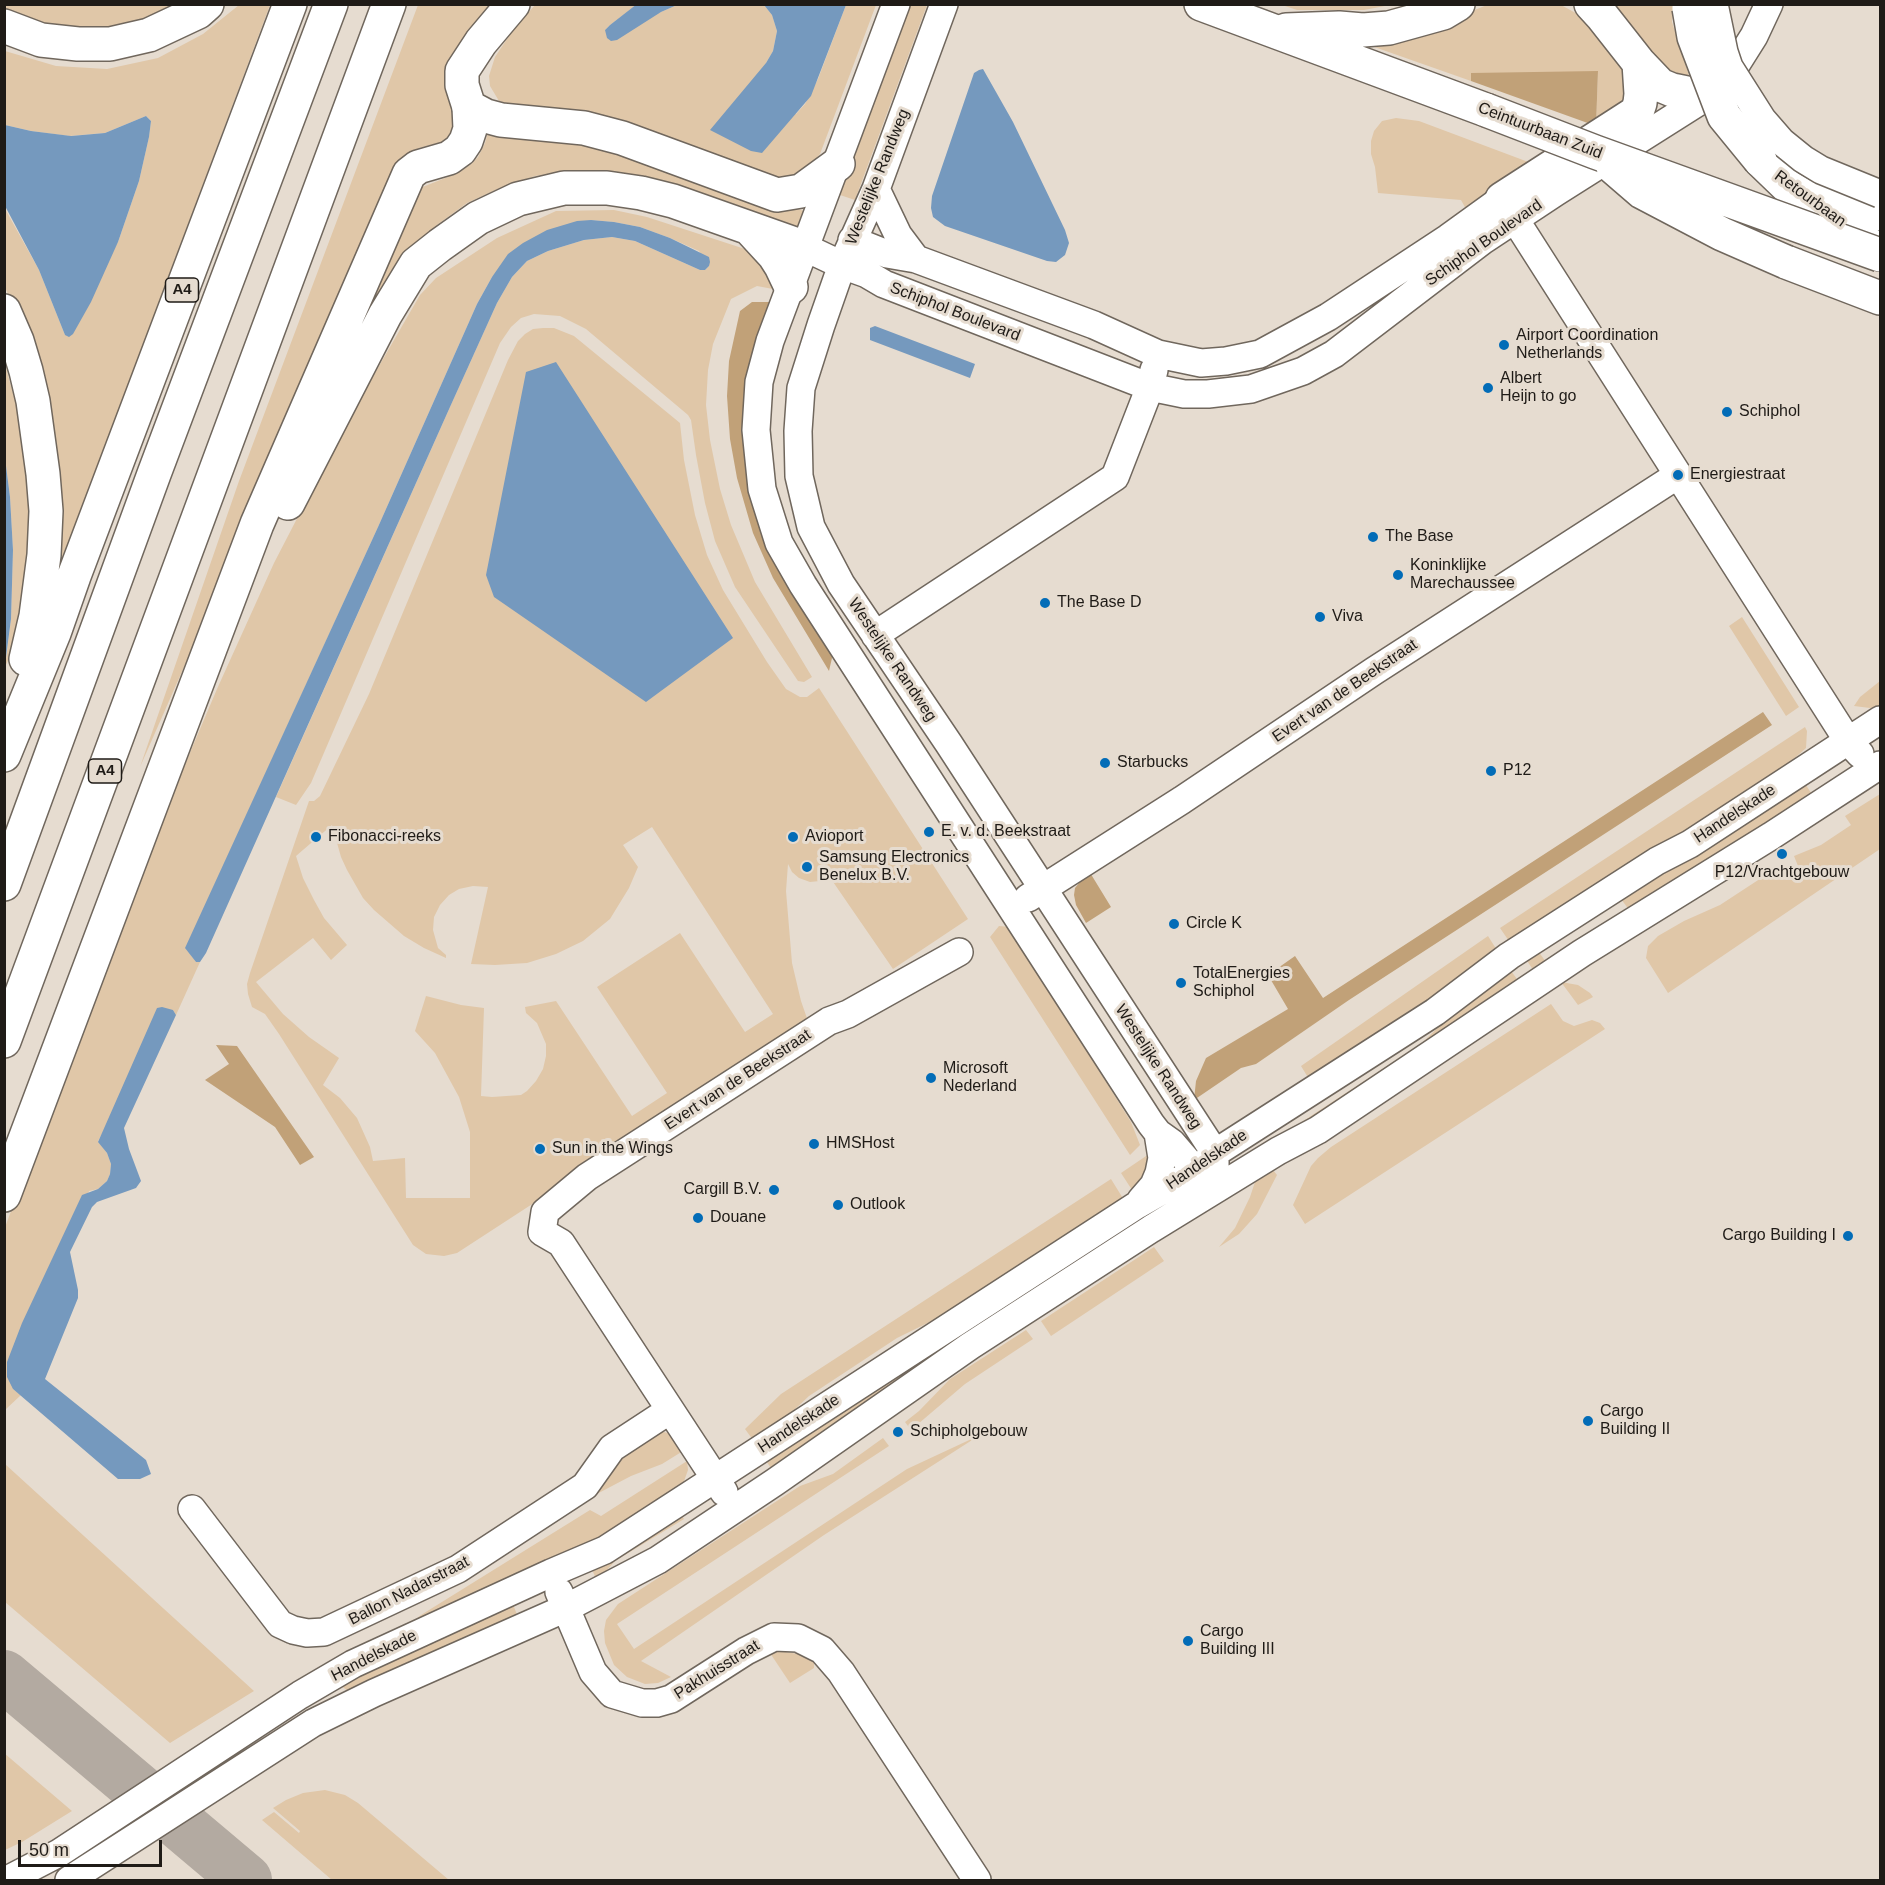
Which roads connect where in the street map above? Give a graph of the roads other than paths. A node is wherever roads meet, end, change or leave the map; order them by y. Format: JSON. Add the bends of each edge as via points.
{"nodes":[{"id":1,"x":207,"y":4,"type":"edge"},
{"id":2,"x":290,"y":4,"type":"edge"},
{"id":3,"x":331,"y":4,"type":"edge"},
{"id":4,"x":389,"y":4,"type":"edge"},
{"id":5,"x":513,"y":4,"type":"edge"},
{"id":6,"x":896,"y":4,"type":"edge"},
{"id":7,"x":944,"y":4,"type":"edge"},
{"id":8,"x":1201,"y":4,"type":"edge"},
{"id":9,"x":1458,"y":4,"type":"edge"},
{"id":10,"x":1591,"y":4,"type":"edge"},
{"id":11,"x":1769,"y":4,"type":"edge"},
{"id":12,"x":1695,"y":5,"type":"edge"},
{"id":13,"x":4,"y":26,"type":"edge"},
{"id":14,"x":1272,"y":31,"type":"junction"},
{"id":15,"x":1639,"y":63,"type":"junction"},
{"id":16,"x":1706,"y":97,"type":"junction"},
{"id":17,"x":469,"y":108,"type":"junction"},
{"id":18,"x":1595,"y":152,"type":"junction"},
{"id":19,"x":1760,"y":160,"type":"junction"},
{"id":20,"x":838,"y":164,"type":"junction"},
{"id":21,"x":876,"y":189,"type":"junction"},
{"id":22,"x":1881,"y":194,"type":"edge"},
{"id":23,"x":1509,"y":210,"type":"junction"},
{"id":24,"x":1881,"y":218,"type":"edge"},
{"id":25,"x":749,"y":228,"type":"junction"},
{"id":26,"x":852,"y":240,"type":"junction"},
{"id":27,"x":806,"y":248,"type":"junction"},
{"id":28,"x":1881,"y":254,"type":"edge"},
{"id":29,"x":916,"y":259,"type":"junction"},
{"id":30,"x":843,"y":265,"type":"junction"},
{"id":31,"x":884,"y":284,"type":"junction"},
{"id":32,"x":791,"y":287,"type":"junction"},
{"id":33,"x":1881,"y":298,"type":"edge"},
{"id":34,"x":828,"y":306,"type":"junction"},
{"id":35,"x":4,"y":311,"type":"edge"},
{"id":36,"x":1158,"y":354,"type":"junction"},
{"id":37,"x":1150,"y":387,"type":"junction"},
{"id":38,"x":1678,"y":475,"type":"junction"},
{"id":39,"x":875,"y":635,"type":"junction"},
{"id":40,"x":203,"y":668,"type":"junction"},
{"id":41,"x":1881,"y":720,"type":"edge"},
{"id":42,"x":4,"y":732,"type":"edge"},
{"id":43,"x":1848,"y":741,"type":"junction"},
{"id":44,"x":4,"y":755,"type":"edge"},
{"id":45,"x":1881,"y":759,"type":"edge"},
{"id":46,"x":1881,"y":765,"type":"edge"},
{"id":47,"x":4,"y":884,"type":"edge"},
{"id":48,"x":1042,"y":889,"type":"junction"},
{"id":49,"x":1588,"y":905,"type":"junction"},
{"id":50,"x":1012,"y":908,"type":"junction"},
{"id":51,"x":1564,"y":921,"type":"junction"},
{"id":52,"x":1609,"y":936,"type":"junction"},
{"id":53,"x":959,"y":952,"type":"dead end"},
{"id":54,"x":1582,"y":953,"type":"junction"},
{"id":55,"x":4,"y":1041,"type":"edge"},
{"id":56,"x":1158,"y":1133,"type":"junction"},
{"id":57,"x":1209,"y":1171,"type":"junction"},
{"id":58,"x":4,"y":1195,"type":"edge"},
{"id":59,"x":1137,"y":1205,"type":"junction"},
{"id":60,"x":670,"y":1410,"type":"junction"},
{"id":61,"x":715,"y":1478,"type":"junction"},
{"id":62,"x":192,"y":1509,"type":"dead end"},
{"id":63,"x":735,"y":1509,"type":"junction"},
{"id":64,"x":551,"y":1573,"type":"junction"},
{"id":65,"x":566,"y":1608,"type":"junction"},
{"id":66,"x":7,"y":1881,"type":"edge"},
{"id":67,"x":69,"y":1881,"type":"edge"},
{"id":68,"x":977,"y":1881,"type":"edge"}],
"edges":[{"from":1,"to":13,"type":"main road","via":[[149,35],[110,44],[41,40]]},
{"from":2,"to":44,"type":"main road","number":"A4","via":[[54,633]]},
{"from":3,"to":47,"type":"main road","number":"A4"},
{"from":4,"to":55,"type":"main road","number":"A4"},
{"from":5,"to":17,"type":"main road","via":[[462,71]]},
{"from":6,"to":20,"type":"street","name":"Westelijke Randweg"},
{"from":7,"to":21,"type":"street","name":"Westelijke Randweg"},
{"from":8,"to":14,"type":"main road","name":"Ceintuurbaan Zuid"},
{"from":9,"to":14,"type":"main road","via":[[1443,13],[1389,28]]},
{"from":10,"to":15,"type":"main road"},
{"from":11,"to":16,"type":"street","name":"Schiphol Boulevard","via":[[1737,63]]},
{"from":12,"to":19,"type":"main road","name":"Retourbaan","bridge":true,"via":[[1700,53],[1724,116]]},
{"from":12,"to":22,"type":"street","name":"Retourbaan","bridge":true,"via":[[1762,119],[1782,142],[1812,165]]},
{"from":14,"to":18,"type":"main road","name":"Ceintuurbaan Zuid","bridge":true},
{"from":15,"to":16,"type":"main road","via":[[1660,85]]},
{"from":15,"to":23,"type":"main road","via":[[1641,94],[1637,112]]},
{"from":16,"to":23,"type":"street","name":"Schiphol Boulevard","via":[[1556,192]]},
{"from":17,"to":20,"type":"main road","via":[[501,120],[584,128],[622,138],[777,195],[801,191]]},
{"from":17,"to":40,"type":"main road","via":[[470,129],[460,150],[409,174],[257,524]]},
{"from":18,"to":28,"type":"main road","name":"Ceintuurbaan Zuid","bridge":true},
{"from":18,"to":33,"type":"main road","bridge":true,"via":[[1642,192],[1722,234]]},
{"from":19,"to":24,"type":"street","via":[[1842,204]]},
{"from":19,"to":28,"type":"main road","name":"Retourbaan","via":[[1787,186],[1833,213]]},
{"from":20,"to":27,"type":"street","name":"Westelijke Randweg"},
{"from":21,"to":26,"type":"street","name":"Westelijke Randweg"},
{"from":21,"to":29,"type":"street","via":[[898,235]]},
{"from":23,"to":36,"type":"street","name":"Schiphol Boulevard","via":[[1448,238],[1328,317],[1260,354],[1201,363]]},
{"from":23,"to":37,"type":"street","name":"Schiphol Boulevard","via":[[1458,258],[1334,354],[1304,371],[1230,392],[1184,394]]},
{"from":23,"to":38,"type":"street"},
{"from":25,"to":27,"type":"main road"},
{"from":25,"to":32,"type":"main road","via":[[774,255]]},
{"from":25,"to":40,"type":"main road","via":[[641,193],[564,188],[518,199],[478,218],[416,264],[385,315]]},
{"from":26,"to":27,"type":"street"},
{"from":26,"to":29,"type":"street","name":"Schiphol Boulevard","via":[[887,254]]},
{"from":26,"to":30,"type":"street","name":"Westelijke Randweg"},
{"from":27,"to":30,"type":"street","name":"Schiphol Boulevard"},
{"from":27,"to":32,"type":"street","name":"Westelijke Randweg"},
{"from":29,"to":36,"type":"street","name":"Schiphol Boulevard","via":[[1094,325]]},
{"from":30,"to":31,"type":"street","name":"Schiphol Boulevard"},
{"from":30,"to":34,"type":"street","name":"Westelijke Randweg"},
{"from":31,"to":34,"type":"street","via":[[852,292]]},
{"from":31,"to":37,"type":"street","name":"Schiphol Boulevard"},
{"from":32,"to":50,"type":"street","name":"Westelijke Randweg","via":[[759,382],[756,430],[762,489],[780,543],[803,585]]},
{"from":34,"to":39,"type":"street","name":"Westelijke Randweg","via":[[801,388],[799,476],[811,527],[841,584]]},
{"from":35,"to":42,"type":"main road","via":[[17,341],[33,401],[46,511],[36,616]]},
{"from":36,"to":37,"type":"street"},
{"from":37,"to":39,"type":"street","via":[[1115,477]]},
{"from":38,"to":43,"type":"street"},
{"from":38,"to":48,"type":"street","name":"Evert van de Beekstraat"},
{"from":39,"to":48,"type":"street","name":"Westelijke Randweg"},
{"from":40,"to":58,"type":"main road"},
{"from":41,"to":43,"type":"street","name":"Handelskade"},
{"from":43,"to":45,"type":"street","via":[[1863,756]]},
{"from":43,"to":49,"type":"street","name":"Handelskade"},
{"from":46,"to":52,"type":"street","name":"Handelskade"},
{"from":48,"to":50,"type":"street","name":"Evert van de Beekstraat"},
{"from":48,"to":57,"type":"street","name":"Westelijke Randweg"},
{"from":49,"to":51,"type":"street","name":"Handelskade"},
{"from":49,"to":52,"type":"street"},
{"from":50,"to":56,"type":"street","name":"Westelijke Randweg"},
{"from":51,"to":54,"type":"street"},
{"from":51,"to":57,"type":"street","name":"Handelskade","via":[[1509,956]]},
{"from":52,"to":54,"type":"street","name":"Handelskade"},
{"from":53,"to":60,"type":"street","name":"Evert van de Beekstraat","via":[[829,1021],[587,1177],[545,1212],[542,1232],[561,1243]]},
{"from":54,"to":57,"type":"street","name":"Handelskade","via":[[1318,1130],[1284,1148]]},
{"from":56,"to":57,"type":"street","name":"Westelijke Randweg"},
{"from":56,"to":59,"type":"street","name":"Westelijke Randweg","via":[[1162,1158],[1159,1173]]},
{"from":57,"to":59,"type":"street","name":"Handelskade"},
{"from":57,"to":63,"type":"street","name":"Handelskade","via":[[1151,1229],[970,1346]]},
{"from":59,"to":61,"type":"street","name":"Handelskade"},
{"from":60,"to":61,"type":"street"},
{"from":60,"to":62,"type":"street","name":"Ballon Nadarstraat","via":[[612,1448],[585,1486],[458,1569],[324,1632],[308,1633],[280,1624]]},
{"from":61,"to":63,"type":"street"},
{"from":61,"to":64,"type":"street","name":"Handelskade","via":[[605,1550]]},
{"from":63,"to":65,"type":"street","name":"Handelskade","via":[[658,1560]]},
{"from":64,"to":65,"type":"street","name":"Pakhuisstraat"},
{"from":64,"to":66,"type":"street","name":"Handelskade","via":[[385,1648],[318,1684],[59,1853]]},
{"from":65,"to":67,"type":"street","name":"Handelskade","via":[[313,1723]]},
{"from":65,"to":68,"type":"street","name":"Pakhuisstraat","via":[[592,1672],[612,1694],[642,1703],[671,1699],[774,1637],[798,1638],[822,1650],[841,1672]]}]}
